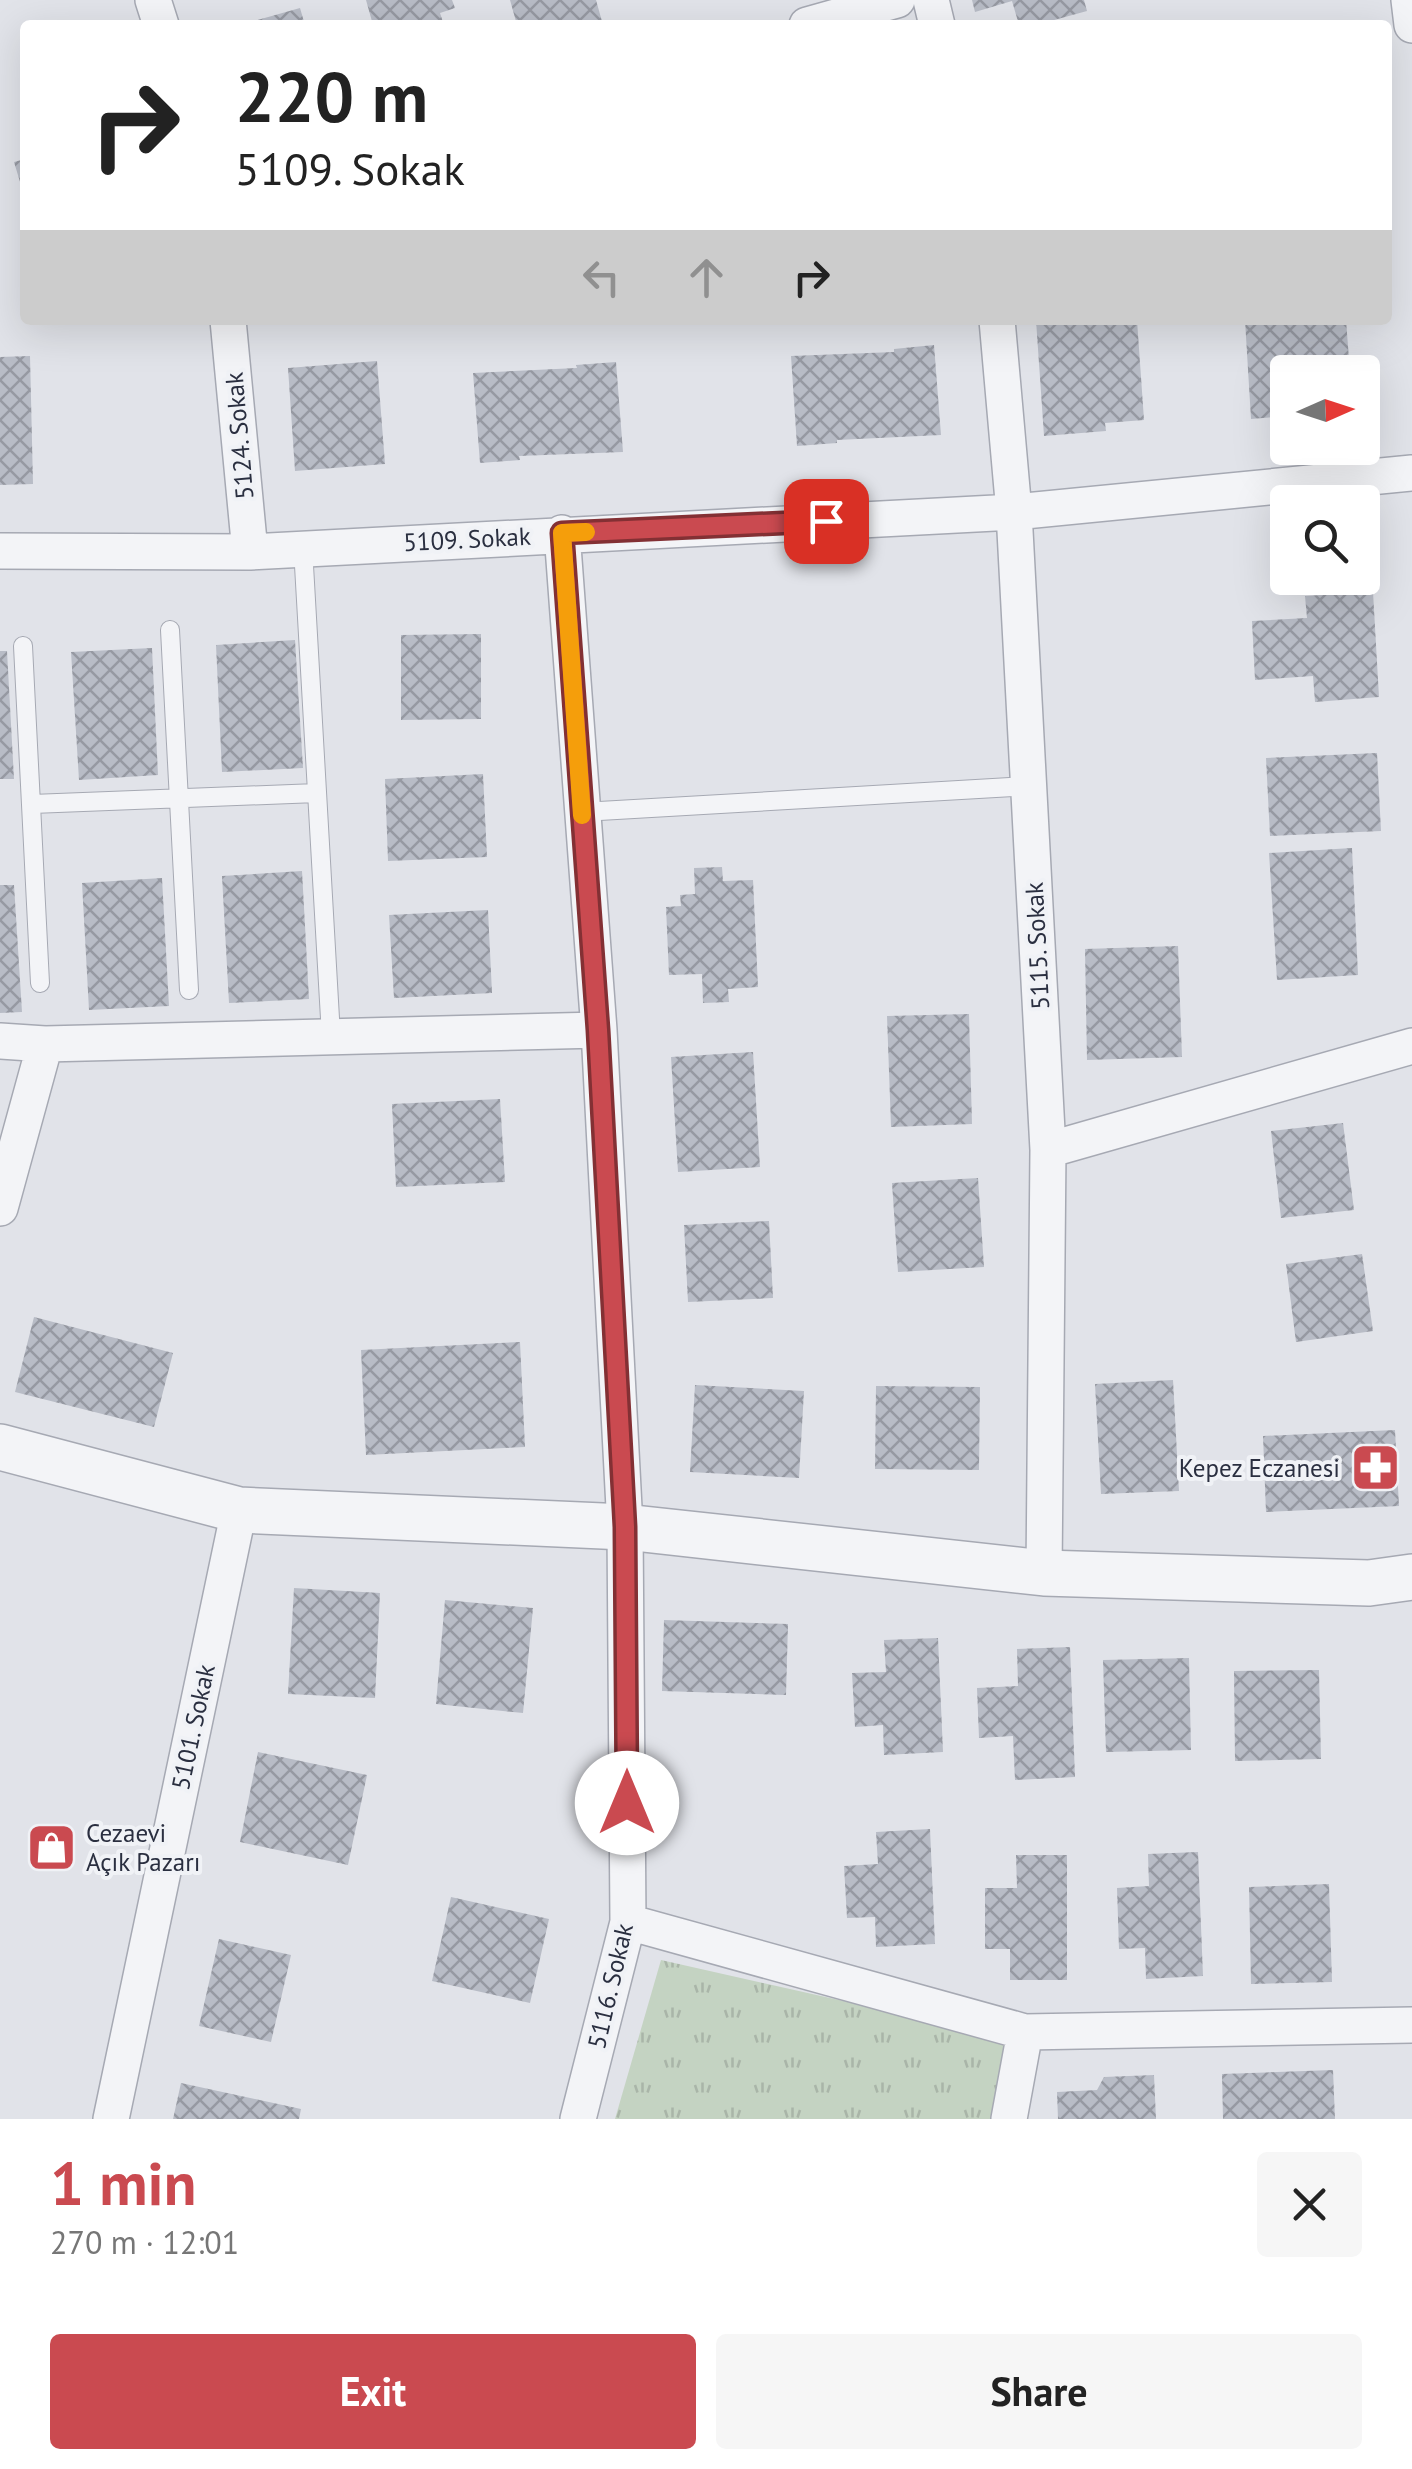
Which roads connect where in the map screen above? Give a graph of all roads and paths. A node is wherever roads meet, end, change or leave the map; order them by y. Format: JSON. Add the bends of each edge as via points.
{"nodes":[{"id":1,"x":897,"y":0,"type":"edge"},
{"id":2,"x":1409,"y":0,"type":"edge"},
{"id":3,"x":825,"y":20,"type":"edge"},
{"id":4,"x":1412,"y":25,"type":"edge"},
{"id":5,"x":228,"y":325,"type":"edge"},
{"id":6,"x":997,"y":325,"type":"edge"},
{"id":7,"x":1412,"y":473,"type":"edge"},
{"id":8,"x":1014,"y":512,"type":"junction"},
{"id":9,"x":562,"y":533,"type":"junction"},
{"id":10,"x":303,"y":548,"type":"junction"},
{"id":11,"x":0,"y":551,"type":"edge"},
{"id":12,"x":250,"y":552,"type":"junction"},
{"id":13,"x":170,"y":630,"type":"dead end"},
{"id":14,"x":23,"y":646,"type":"dead end"},
{"id":15,"x":1029,"y":786,"type":"junction"},
{"id":16,"x":318,"y":793,"type":"junction"},
{"id":17,"x":178,"y":798,"type":"junction"},
{"id":18,"x":32,"y":804,"type":"junction"},
{"id":19,"x":582,"y":812,"type":"junction"},
{"id":20,"x":40,"y":983,"type":"dead end"},
{"id":21,"x":189,"y":990,"type":"dead end"},
{"id":22,"x":598,"y":1030,"type":"junction"},
{"id":23,"x":332,"y":1036,"type":"junction"},
{"id":24,"x":0,"y":1042,"type":"edge"},
{"id":25,"x":45,"y":1044,"type":"junction"},
{"id":26,"x":1412,"y":1046,"type":"edge"},
{"id":27,"x":1048,"y":1150,"type":"junction"},
{"id":28,"x":0,"y":1208,"type":"edge"},
{"id":29,"x":0,"y":1447,"type":"edge"},
{"id":30,"x":239,"y":1510,"type":"junction"},
{"id":31,"x":625,"y":1527,"type":"junction"},
{"id":32,"x":1044,"y":1573,"type":"junction"},
{"id":33,"x":1398,"y":1584,"type":"edge"},
{"id":34,"x":628,"y":1922,"type":"junction"},
{"id":35,"x":1412,"y":2025,"type":"edge"},
{"id":36,"x":1025,"y":2032,"type":"junction"},
{"id":37,"x":111,"y":2119,"type":"edge"},
{"id":38,"x":578,"y":2119,"type":"edge"},
{"id":39,"x":1010,"y":2119,"type":"edge"}],
"edges":[{"from":1,"to":3,"type":"street"},
{"from":2,"to":4,"type":"street"},
{"from":5,"to":12,"type":"street","name":"5124. Sokak"},
{"from":6,"to":8,"type":"street","name":"5115. Sokak"},
{"from":7,"to":8,"type":"street","name":"5109. Sokak"},
{"from":8,"to":9,"type":"street","name":"5109. Sokak"},
{"from":8,"to":15,"type":"street","name":"5115. Sokak"},
{"from":9,"to":10,"type":"street","name":"5109. Sokak"},
{"from":9,"to":19,"type":"street","name":"5116. Sokak"},
{"from":10,"to":12,"type":"street","name":"5109. Sokak"},
{"from":10,"to":16,"type":"lane"},
{"from":11,"to":12,"type":"street","name":"5109. Sokak"},
{"from":13,"to":17,"type":"lane"},
{"from":14,"to":18,"type":"lane"},
{"from":15,"to":19,"type":"lane"},
{"from":15,"to":27,"type":"street","name":"5115. Sokak"},
{"from":16,"to":17,"type":"lane"},
{"from":16,"to":23,"type":"lane"},
{"from":17,"to":18,"type":"lane"},
{"from":17,"to":21,"type":"lane"},
{"from":18,"to":20,"type":"lane"},
{"from":19,"to":22,"type":"street","name":"5116. Sokak"},
{"from":22,"to":23,"type":"street"},
{"from":22,"to":31,"type":"street","name":"5116. Sokak"},
{"from":23,"to":25,"type":"street"},
{"from":24,"to":25,"type":"street"},
{"from":25,"to":28,"type":"street"},
{"from":26,"to":27,"type":"street"},
{"from":27,"to":32,"type":"street","name":"5115. Sokak"},
{"from":29,"to":30,"type":"street"},
{"from":30,"to":31,"type":"street"},
{"from":30,"to":37,"type":"street","name":"5101. Sokak"},
{"from":31,"to":32,"type":"street"},
{"from":31,"to":34,"type":"street","name":"5116. Sokak"},
{"from":32,"to":33,"type":"street"},
{"from":34,"to":36,"type":"street"},
{"from":34,"to":38,"type":"street","name":"5116. Sokak"},
{"from":35,"to":36,"type":"street"},
{"from":36,"to":39,"type":"street"}]}
